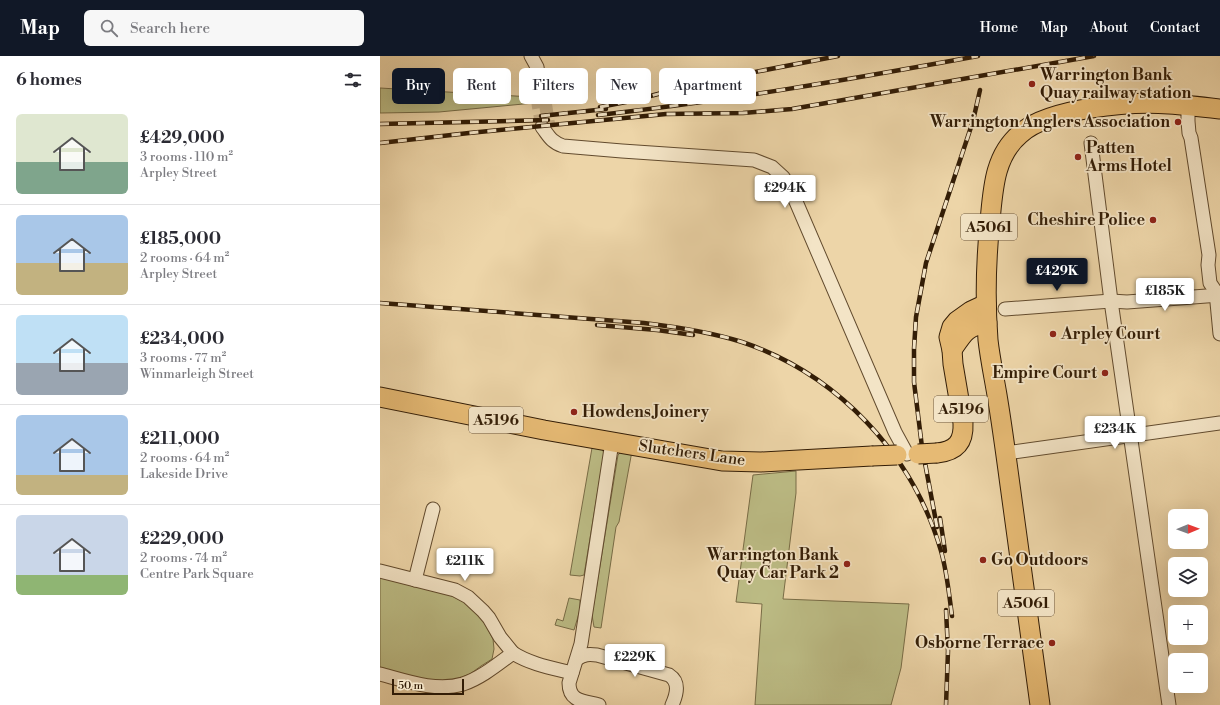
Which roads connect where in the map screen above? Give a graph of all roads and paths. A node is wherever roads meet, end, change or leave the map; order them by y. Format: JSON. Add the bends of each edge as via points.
{"nodes":[{"id":1,"x":531,"y":56,"type":"edge"},
{"id":2,"x":537,"y":68,"type":"edge"},
{"id":3,"x":1188,"y":106,"type":"junction"},
{"id":4,"x":1220,"y":109,"type":"edge"},
{"id":5,"x":546,"y":129,"type":"tunnel mouth"},
{"id":6,"x":1091,"y":143,"type":"dead end"},
{"id":7,"x":1218,"y":296,"type":"edge"},
{"id":8,"x":1111,"y":301,"type":"junction"},
{"id":9,"x":986,"y":304,"type":"junction"},
{"id":10,"x":1005,"y":309,"type":"dead end"},
{"id":11,"x":987,"y":323,"type":"junction"},
{"id":12,"x":1220,"y":334,"type":"edge"},
{"id":13,"x":952,"y":350,"type":"junction"},
{"id":14,"x":380,"y":398,"type":"edge"},
{"id":15,"x":1220,"y":423,"type":"edge"},
{"id":16,"x":1131,"y":436,"type":"junction"},
{"id":17,"x":612,"y":442,"type":"junction"},
{"id":18,"x":1006,"y":453,"type":"junction"},
{"id":19,"x":907,"y":454,"type":"junction"},
{"id":20,"x":432,"y":509,"type":"dead end"},
{"id":21,"x":380,"y":571,"type":"edge"},
{"id":22,"x":415,"y":580,"type":"junction"},
{"id":23,"x":584,"y":620,"type":"junction"},
{"id":24,"x":513,"y":652,"type":"junction"},
{"id":25,"x":596,"y":655,"type":"junction"},
{"id":26,"x":577,"y":659,"type":"junction"},
{"id":27,"x":572,"y":673,"type":"junction"},
{"id":28,"x":380,"y":676,"type":"edge"},
{"id":29,"x":599,"y":705,"type":"edge"},
{"id":30,"x":672,"y":705,"type":"edge"},
{"id":31,"x":1040,"y":705,"type":"edge"},
{"id":32,"x":1169,"y":705,"type":"edge"}],
"edges":[{"from":1,"to":2,"type":"street"},
{"from":3,"to":4,"type":"highway","number":"A5061"},
{"from":3,"to":7,"type":"street","via":[[1189,133],[1209,255],[1210,283]]},
{"from":3,"to":9,"type":"highway","number":"A5061","via":[[1129,104],[1082,110],[1036,123],[1021,132],[1005,151],[994,180]]},
{"from":5,"to":19,"type":"street","via":[[551,140],[563,146],[754,160],[772,167],[783,177],[791,190],[895,432]]},
{"from":6,"to":8,"type":"street"},
{"from":7,"to":8,"type":"street"},
{"from":7,"to":12,"type":"street"},
{"from":8,"to":10,"type":"street"},
{"from":8,"to":16,"type":"street"},
{"from":9,"to":11,"type":"highway","number":"A5061"},
{"from":9,"to":13,"type":"highway","name":"Slutchers Lane","number":"A5196","via":[[962,316],[952,327],[949,337]]},
{"from":11,"to":13,"type":"highway","via":[[968,329]]},
{"from":11,"to":18,"type":"highway","number":"A5061"},
{"from":13,"to":19,"type":"highway","name":"Slutchers Lane","number":"A5196","bridge":true,"via":[[963,423],[961,440],[946,451]]},
{"from":14,"to":17,"type":"highway","name":"Slutchers Lane","number":"A5196"},
{"from":15,"to":16,"type":"street"},
{"from":16,"to":18,"type":"street"},
{"from":16,"to":32,"type":"street"},
{"from":17,"to":19,"type":"highway","name":"Slutchers Lane","number":"A5196","bridge":true,"via":[[733,462]]},
{"from":17,"to":23,"type":"street"},
{"from":18,"to":31,"type":"highway","number":"A5061"},
{"from":20,"to":22,"type":"street"},
{"from":21,"to":22,"type":"street"},
{"from":22,"to":24,"type":"street","via":[[455,590],[468,597],[483,611]]},
{"from":23,"to":25,"type":"street","via":[[588,643]]},
{"from":23,"to":26,"type":"street"},
{"from":24,"to":27,"type":"street","via":[[520,658]]},
{"from":24,"to":28,"type":"street","via":[[463,684],[424,685]]},
{"from":25,"to":26,"type":"street","via":[[583,655]]},
{"from":25,"to":30,"type":"street","via":[[674,678],[676,687]]},
{"from":26,"to":27,"type":"street"},
{"from":27,"to":29,"type":"street","via":[[569,683],[571,694],[575,698]]}]}
